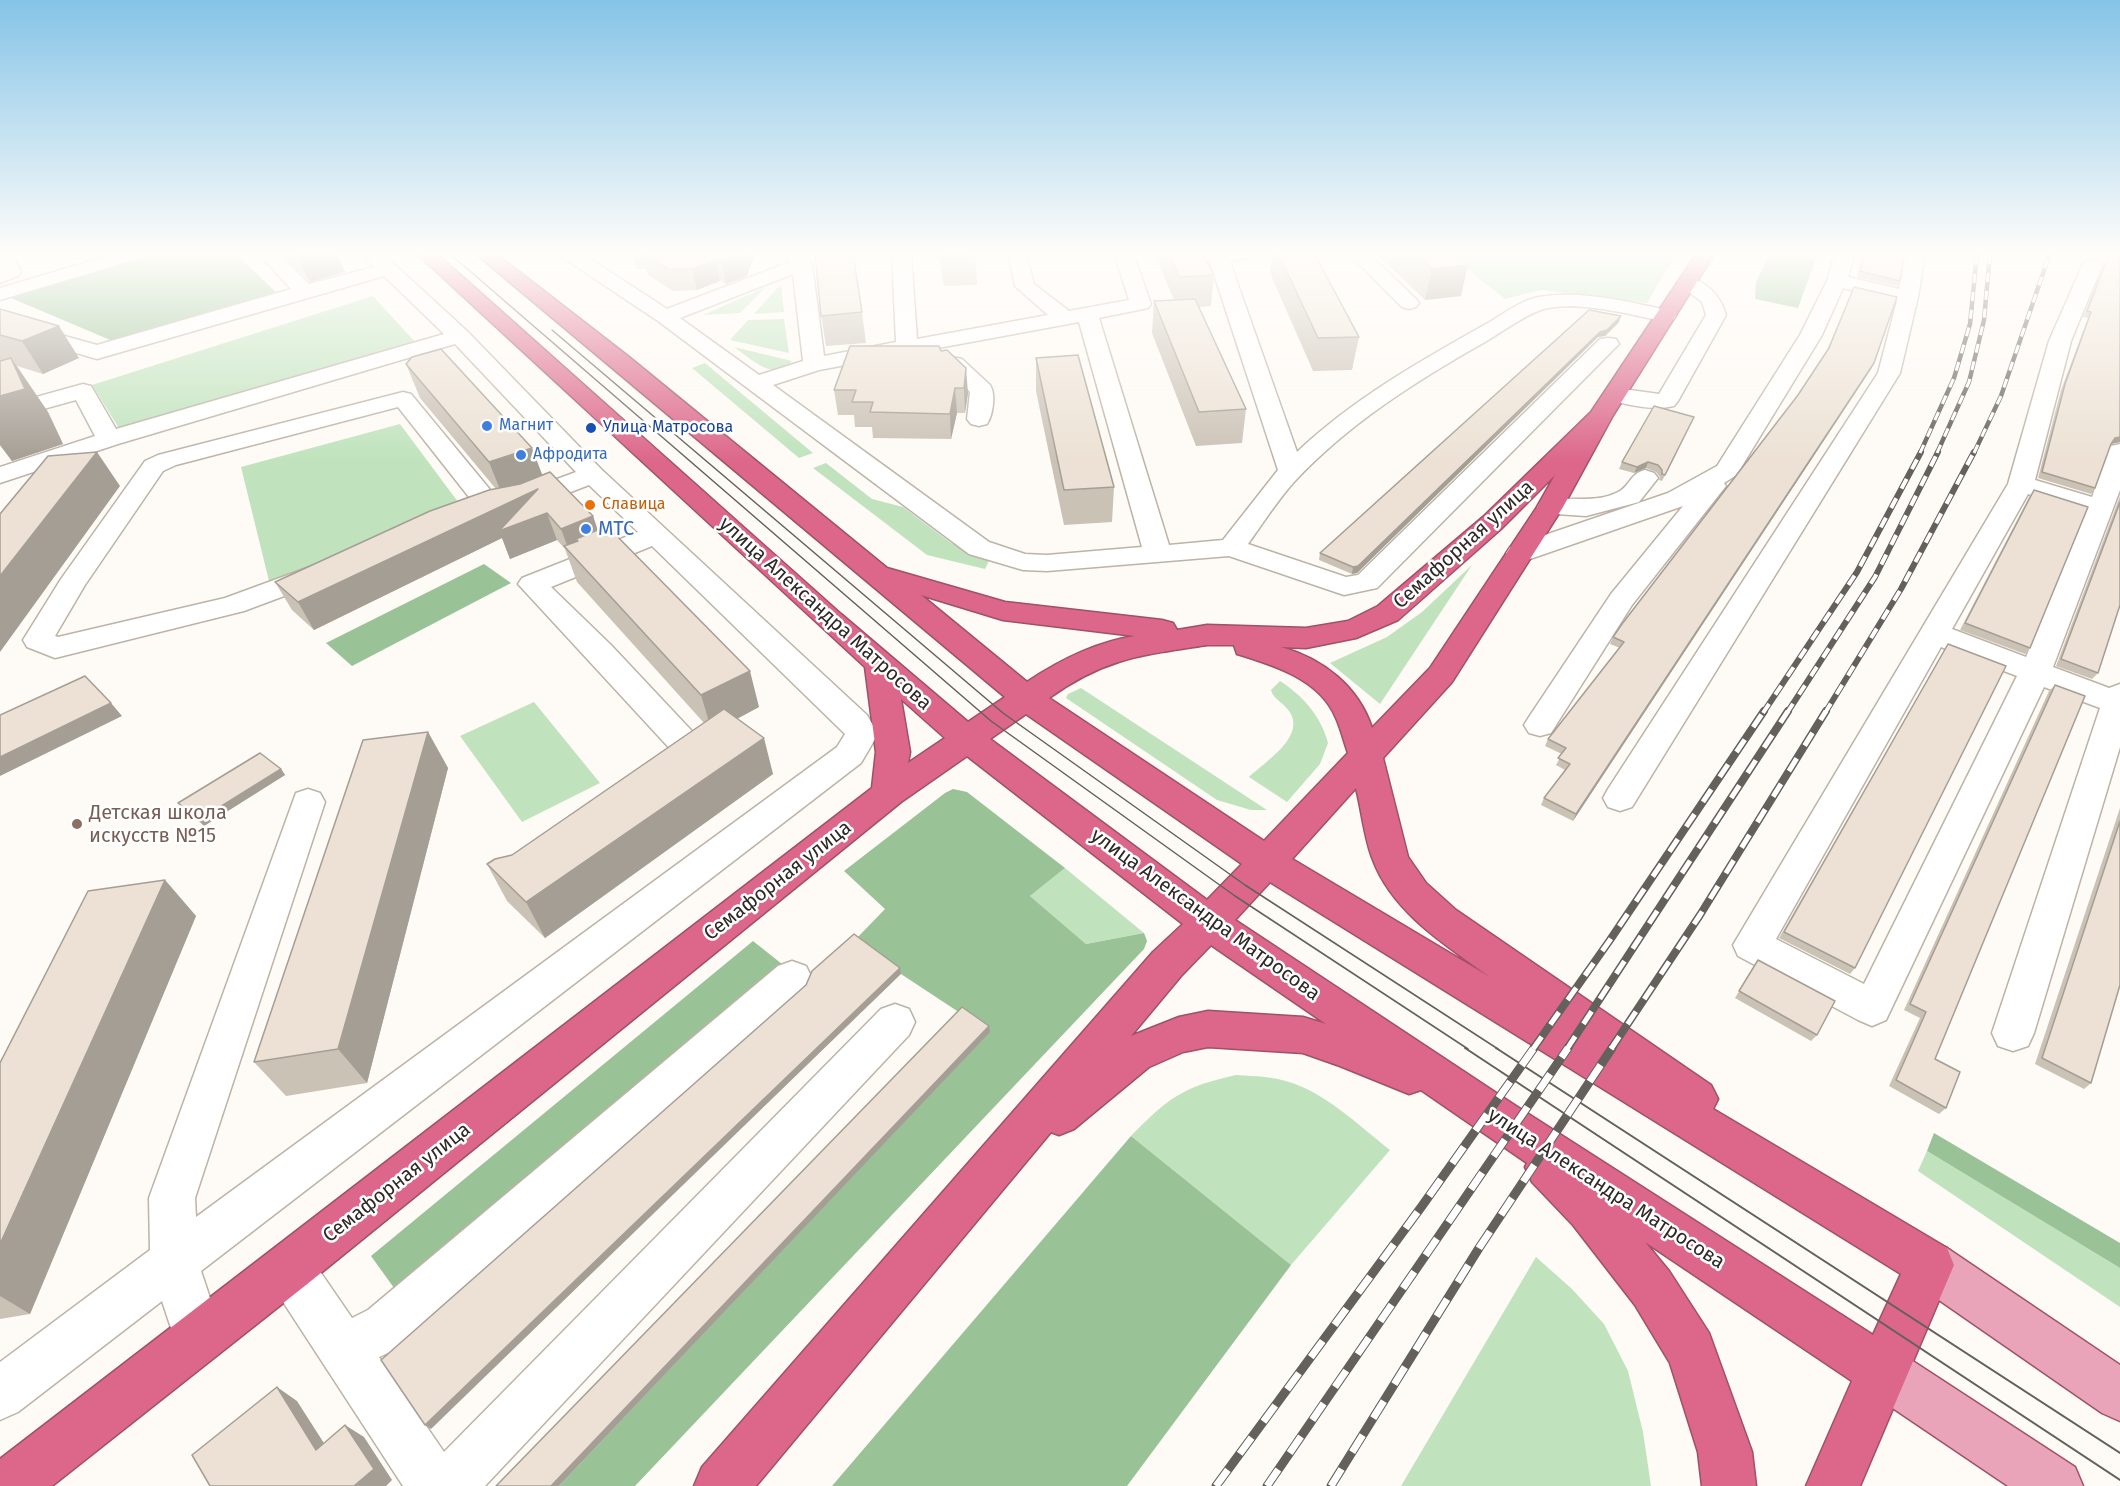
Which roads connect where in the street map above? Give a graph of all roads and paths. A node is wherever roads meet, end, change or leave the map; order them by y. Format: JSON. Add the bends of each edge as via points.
{"nodes":[{"id":1,"x":198,"y":322,"type":"edge"},
{"id":2,"x":444,"y":322,"type":"edge"},
{"id":3,"x":502,"y":322,"type":"edge"},
{"id":4,"x":571,"y":322,"type":"edge"},
{"id":5,"x":672,"y":322,"type":"edge"},
{"id":6,"x":807,"y":322,"type":"edge"},
{"id":7,"x":905,"y":322,"type":"edge"},
{"id":8,"x":1040,"y":322,"type":"edge"},
{"id":9,"x":1078,"y":322,"type":"edge"},
{"id":10,"x":1241,"y":322,"type":"edge"},
{"id":11,"x":1504,"y":322,"type":"edge"},
{"id":12,"x":1662,"y":322,"type":"edge"},
{"id":13,"x":1712,"y":322,"type":"edge"},
{"id":14,"x":1817,"y":322,"type":"edge"},
{"id":15,"x":1901,"y":322,"type":"edge"},
{"id":16,"x":2068,"y":322,"type":"edge"},
{"id":17,"x":0,"y":324,"type":"edge"},
{"id":18,"x":459,"y":336,"type":"junction"},
{"id":19,"x":1608,"y":344,"type":"dead end"},
{"id":20,"x":907,"y":346,"type":"junction"},
{"id":21,"x":403,"y":351,"type":"junction"},
{"id":22,"x":883,"y":351,"type":"junction"},
{"id":23,"x":814,"y":364,"type":"junction"},
{"id":24,"x":412,"y":384,"type":"junction"},
{"id":25,"x":755,"y":384,"type":"junction"},
{"id":26,"x":1608,"y":406,"type":"junction"},
{"id":27,"x":0,"y":414,"type":"edge"},
{"id":28,"x":979,"y":419,"type":"dead end"},
{"id":29,"x":109,"y":439,"type":"junction"},
{"id":30,"x":1291,"y":470,"type":"junction"},
{"id":31,"x":2117,"y":470,"type":"edge"},
{"id":32,"x":1726,"y":471,"type":"junction"},
{"id":33,"x":0,"y":475,"type":"edge"},
{"id":34,"x":593,"y":475,"type":"junction"},
{"id":35,"x":1645,"y":478,"type":"dead end"},
{"id":36,"x":2021,"y":484,"type":"junction"},
{"id":37,"x":1550,"y":507,"type":"junction"},
{"id":38,"x":2101,"y":508,"type":"junction"},
{"id":39,"x":492,"y":509,"type":"junction"},
{"id":40,"x":656,"y":535,"type":"junction"},
{"id":41,"x":1231,"y":548,"type":"junction"},
{"id":42,"x":1520,"y":553,"type":"junction"},
{"id":43,"x":1158,"y":554,"type":"junction"},
{"id":44,"x":871,"y":570,"type":"junction"},
{"id":45,"x":1934,"y":633,"type":"junction"},
{"id":46,"x":1207,"y":635,"type":"junction"},
{"id":47,"x":880,"y":664,"type":"junction"},
{"id":48,"x":2035,"y":672,"type":"junction"},
{"id":49,"x":1026,"y":698,"type":"junction"},
{"id":50,"x":2119,"y":699,"type":"edge"},
{"id":51,"x":1540,"y":725,"type":"dead end"},
{"id":52,"x":967,"y":740,"type":"junction"},
{"id":53,"x":1366,"y":756,"type":"junction"},
{"id":54,"x":647,"y":786,"type":"edge"},
{"id":55,"x":889,"y":793,"type":"junction"},
{"id":56,"x":1620,"y":798,"type":"dead end"},
{"id":57,"x":308,"y":802,"type":"dead end"},
{"id":58,"x":1267,"y":862,"type":"junction"},
{"id":59,"x":1208,"y":922,"type":"junction"},
{"id":60,"x":792,"y":978,"type":"dead end"},
{"id":61,"x":895,"y":1022,"type":"dead end"},
{"id":62,"x":2013,"y":1033,"type":"dead end"},
{"id":63,"x":1501,"y":1120,"type":"junction"},
{"id":64,"x":997,"y":1165,"type":"junction"},
{"id":65,"x":1845,"y":1213,"type":"junction"},
{"id":66,"x":174,"y":1262,"type":"junction"},
{"id":67,"x":1930,"y":1265,"type":"junction"},
{"id":68,"x":289,"y":1269,"type":"junction"},
{"id":69,"x":198,"y":1337,"type":"junction"},
{"id":70,"x":344,"y":1348,"type":"junction"},
{"id":71,"x":1884,"y":1372,"type":"junction"},
{"id":72,"x":0,"y":1394,"type":"edge"},
{"id":73,"x":2120,"y":1395,"type":"edge"},
{"id":74,"x":9,"y":1486,"type":"edge"},
{"id":75,"x":435,"y":1486,"type":"edge"},
{"id":76,"x":448,"y":1486,"type":"edge"},
{"id":77,"x":721,"y":1486,"type":"edge"},
{"id":78,"x":1729,"y":1486,"type":"edge"},
{"id":79,"x":1833,"y":1486,"type":"edge"},
{"id":80,"x":2056,"y":1486,"type":"edge"}],
"edges":[{"from":1,"to":17,"type":"street","via":[[97,352]]},
{"from":2,"to":18,"type":"street"},
{"from":3,"to":47,"type":"highway","name":"улица Александра Матросова"},
{"from":4,"to":44,"type":"highway"},
{"from":5,"to":25,"type":"street"},
{"from":6,"to":23,"type":"street"},
{"from":7,"to":20,"type":"street"},
{"from":8,"to":20,"type":"street"},
{"from":9,"to":43,"type":"street"},
{"from":10,"to":30,"type":"street"},
{"from":11,"to":30,"type":"street","via":[[1428,366],[1366,417]]},
{"from":12,"to":26,"type":"highway","name":"Семафорная улица"},
{"from":13,"to":26,"type":"street","via":[[1666,401]]},
{"from":14,"to":32,"type":"street"},
{"from":15,"to":56,"type":"street","via":[[1888,372]]},
{"from":16,"to":36,"type":"street"},
{"from":18,"to":21,"type":"street"},
{"from":18,"to":34,"type":"street"},
{"from":19,"to":41,"type":"street","via":[[1367,582],[1344,586]]},
{"from":20,"to":22,"type":"street"},
{"from":21,"to":24,"type":"street"},
{"from":21,"to":29,"type":"street"},
{"from":22,"to":23,"type":"street"},
{"from":22,"to":28,"type":"street","via":[[954,364],[982,390]]},
{"from":23,"to":25,"type":"street"},
{"from":24,"to":39,"type":"street"},
{"from":24,"to":39,"type":"street","via":[[154,466],[71,585],[39,640],[55,648],[234,605]]},
{"from":25,"to":43,"type":"street","via":[[979,548],[1023,562],[1047,563]]},
{"from":26,"to":37,"type":"highway","name":"Семафорная улица"},
{"from":26,"to":46,"type":"highway","name":"Семафорная улица","via":[[1492,523],[1388,613],[1356,629],[1306,638]]},
{"from":27,"to":29,"type":"street","via":[[83,391]]},
{"from":29,"to":33,"type":"street"},
{"from":30,"to":41,"type":"street"},
{"from":31,"to":38,"type":"street"},
{"from":32,"to":42,"type":"street","via":[[1677,499]]},
{"from":32,"to":51,"type":"street","via":[[1621,600]]},
{"from":34,"to":39,"type":"street","via":[[520,503]]},
{"from":34,"to":40,"type":"street"},
{"from":35,"to":37,"type":"street","via":[[1630,496],[1586,507]]},
{"from":36,"to":38,"type":"street"},
{"from":36,"to":45,"type":"street"},
{"from":37,"to":42,"type":"highway","name":"Семафорная улица"},
{"from":38,"to":48,"type":"street"},
{"from":40,"to":54,"type":"street","via":[[532,584],[693,753]]},
{"from":40,"to":66,"type":"street","via":[[856,723],[862,734],[849,755]]},
{"from":41,"to":43,"type":"street"},
{"from":42,"to":53,"type":"highway","name":"Семафорная улица","via":[[1441,675]]},
{"from":44,"to":46,"type":"highway","via":[[1003,612]]},
{"from":44,"to":49,"type":"highway"},
{"from":45,"to":48,"type":"street"},
{"from":45,"to":48,"type":"street","via":[[1752,945],[1872,1008]]},
{"from":46,"to":49,"type":"highway","name":"Семафорная улица","via":[[1129,647],[1100,656],[1066,671]]},
{"from":46,"to":53,"type":"highway","via":[[1284,658],[1315,674],[1351,713]]},
{"from":47,"to":52,"type":"highway","name":"улица Александра Матросова"},
{"from":47,"to":55,"type":"highway","via":[[893,752]]},
{"from":48,"to":50,"type":"street"},
{"from":49,"to":52,"type":"highway","name":"Семафорная улица"},
{"from":49,"to":58,"type":"highway"},
{"from":50,"to":62,"type":"street"},
{"from":52,"to":55,"type":"highway","name":"Семафорная улица"},
{"from":52,"to":59,"type":"highway","name":"улица Александра Матросова"},
{"from":53,"to":58,"type":"highway","name":"Семафорная улица"},
{"from":53,"to":65,"type":"highway","via":[[1391,860],[1413,894],[1443,921],[1700,1102]]},
{"from":55,"to":68,"type":"highway","name":"Семафорная улица"},
{"from":57,"to":66,"type":"street","via":[[172,1198]]},
{"from":58,"to":59,"type":"highway","name":"Семафорная улица"},
{"from":58,"to":65,"type":"highway"},
{"from":59,"to":63,"type":"highway","name":"улица Александра Матросова"},
{"from":59,"to":64,"type":"highway","name":"Семафорная улица","via":[[1167,964]]},
{"from":60,"to":70,"type":"street","via":[[386,1328]]},
{"from":61,"to":76,"type":"street"},
{"from":63,"to":64,"type":"highway","via":[[1406,1074],[1303,1035],[1208,1029],[1179,1035],[1134,1054]]},
{"from":63,"to":71,"type":"highway","name":"улица Александра Матросова"},
{"from":63,"to":78,"type":"highway","via":[[1589,1209],[1652,1288],[1691,1351],[1725,1452]]},
{"from":64,"to":77,"type":"highway","name":"Семафорная улица"},
{"from":65,"to":67,"type":"highway"},
{"from":66,"to":69,"type":"street"},
{"from":66,"to":72,"type":"street"},
{"from":67,"to":71,"type":"highway"},
{"from":67,"to":73,"type":"main road"},
{"from":68,"to":69,"type":"highway","name":"Семафорная улица"},
{"from":68,"to":70,"type":"street"},
{"from":69,"to":74,"type":"highway","name":"Семафорная улица"},
{"from":70,"to":75,"type":"street"},
{"from":71,"to":79,"type":"highway"},
{"from":71,"to":80,"type":"main road","name":"улица Александра Матросова"}]}
